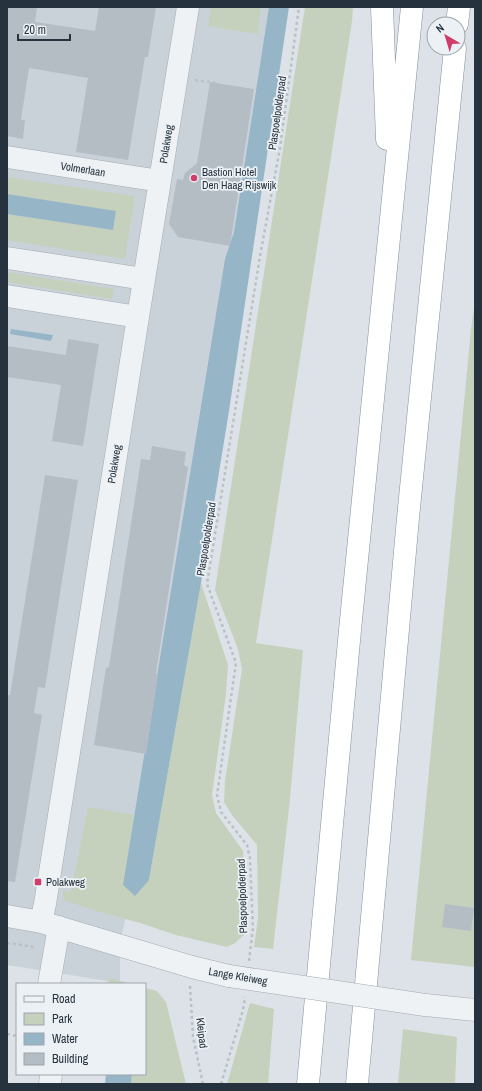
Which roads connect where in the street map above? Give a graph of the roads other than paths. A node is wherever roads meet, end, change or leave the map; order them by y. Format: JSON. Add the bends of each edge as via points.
{"nodes":[{"id":1,"x":188,"y":7,"type":"edge"},
{"id":2,"x":382,"y":7,"type":"edge"},
{"id":3,"x":412,"y":7,"type":"edge"},
{"id":4,"x":454,"y":56,"type":"edge"},
{"id":5,"x":7,"y":157,"type":"edge"},
{"id":6,"x":160,"y":181,"type":"junction"},
{"id":7,"x":391,"y":210,"type":"junction"},
{"id":8,"x":7,"y":258,"type":"edge"},
{"id":9,"x":144,"y":279,"type":"junction"},
{"id":10,"x":7,"y":296,"type":"edge"},
{"id":11,"x":138,"y":317,"type":"junction"},
{"id":12,"x":7,"y":916,"type":"edge"},
{"id":13,"x":50,"y":924,"type":"junction"},
{"id":14,"x":49,"y":983,"type":"edge"},
{"id":15,"x":475,"y":1010,"type":"edge"},
{"id":16,"x":308,"y":1084,"type":"edge"},
{"id":17,"x":358,"y":1084,"type":"edge"}],
"edges":[{"from":1,"to":6,"type":"street","name":"Polakweg"},
{"from":2,"to":7,"type":"highway"},
{"from":3,"to":7,"type":"highway"},
{"from":4,"to":17,"type":"highway","via":[[408,518]]},
{"from":5,"to":6,"type":"street","name":"Volmerlaan"},
{"from":6,"to":9,"type":"street","name":"Polakweg"},
{"from":7,"to":16,"type":"highway"},
{"from":8,"to":9,"type":"street"},
{"from":9,"to":11,"type":"street","name":"Polakweg"},
{"from":10,"to":11,"type":"street"},
{"from":11,"to":13,"type":"street","name":"Polakweg","via":[[46,896]]},
{"from":12,"to":13,"type":"street","name":"Lange Kleiweg"},
{"from":13,"to":14,"type":"street","name":"Polakweg"},
{"from":13,"to":15,"type":"street","name":"Lange Kleiweg","bridge":true,"via":[[229,976]]}]}
